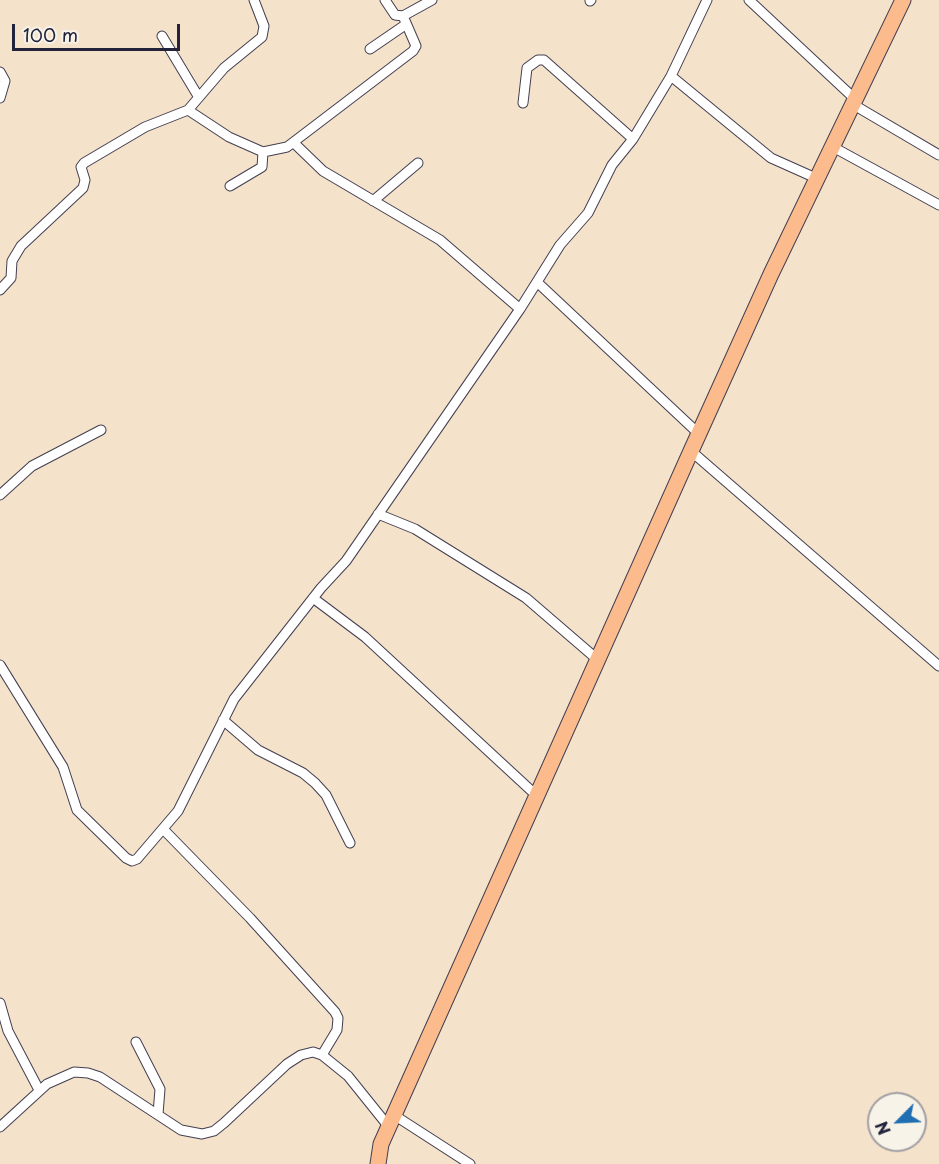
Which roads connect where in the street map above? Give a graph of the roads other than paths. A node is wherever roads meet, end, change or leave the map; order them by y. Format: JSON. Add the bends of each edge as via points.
{"nodes":[{"id":1,"x":254,"y":0,"type":"edge"},
{"id":2,"x":385,"y":0,"type":"edge"},
{"id":3,"x":432,"y":0,"type":"edge"},
{"id":4,"x":707,"y":0,"type":"edge"},
{"id":5,"x":750,"y":0,"type":"edge"},
{"id":6,"x":903,"y":0,"type":"edge"},
{"id":7,"x":404,"y":21,"type":"junction"},
{"id":8,"x":162,"y":36,"type":"dead end"},
{"id":9,"x":370,"y":48,"type":"dead end"},
{"id":10,"x":0,"y":72,"type":"edge"},
{"id":11,"x":671,"y":76,"type":"junction"},
{"id":12,"x":198,"y":96,"type":"junction"},
{"id":13,"x":0,"y":98,"type":"edge"},
{"id":14,"x":855,"y":102,"type":"junction"},
{"id":15,"x":523,"y":103,"type":"dead end"},
{"id":16,"x":188,"y":110,"type":"junction"},
{"id":17,"x":633,"y":139,"type":"junction"},
{"id":18,"x":294,"y":143,"type":"junction"},
{"id":19,"x":833,"y":147,"type":"junction"},
{"id":20,"x":263,"y":152,"type":"junction"},
{"id":21,"x":939,"y":155,"type":"edge"},
{"id":22,"x":418,"y":163,"type":"dead end"},
{"id":23,"x":818,"y":178,"type":"junction"},
{"id":24,"x":230,"y":186,"type":"dead end"},
{"id":25,"x":373,"y":201,"type":"junction"},
{"id":26,"x":939,"y":205,"type":"edge"},
{"id":27,"x":537,"y":282,"type":"junction"},
{"id":28,"x":0,"y":290,"type":"edge"},
{"id":29,"x":520,"y":309,"type":"junction"},
{"id":30,"x":101,"y":430,"type":"dead end"},
{"id":31,"x":699,"y":434,"type":"junction"},
{"id":32,"x":691,"y":451,"type":"junction"},
{"id":33,"x":0,"y":495,"type":"edge"},
{"id":34,"x":378,"y":514,"type":"junction"},
{"id":35,"x":313,"y":598,"type":"junction"},
{"id":36,"x":598,"y":660,"type":"junction"},
{"id":37,"x":0,"y":665,"type":"edge"},
{"id":38,"x":939,"y":666,"type":"edge"},
{"id":39,"x":223,"y":720,"type":"junction"},
{"id":40,"x":537,"y":796,"type":"junction"},
{"id":41,"x":164,"y":830,"type":"junction"},
{"id":42,"x":350,"y":843,"type":"dead end"},
{"id":43,"x":0,"y":1004,"type":"edge"},
{"id":44,"x":136,"y":1042,"type":"dead end"},
{"id":45,"x":322,"y":1055,"type":"junction"},
{"id":46,"x":39,"y":1090,"type":"junction"},
{"id":47,"x":158,"y":1114,"type":"junction"},
{"id":48,"x":391,"y":1121,"type":"junction"},
{"id":49,"x":0,"y":1127,"type":"edge"},
{"id":50,"x":378,"y":1164,"type":"edge"},
{"id":51,"x":470,"y":1164,"type":"edge"}],
"edges":[{"from":1,"to":12,"type":"street","via":[[264,26],[262,37]]},
{"from":2,"to":7,"type":"street"},
{"from":3,"to":7,"type":"street","via":[[406,12]]},
{"from":4,"to":11,"type":"street"},
{"from":5,"to":14,"type":"street"},
{"from":6,"to":14,"type":"main road"},
{"from":7,"to":9,"type":"street"},
{"from":7,"to":18,"type":"street","via":[[416,46],[413,51]]},
{"from":8,"to":12,"type":"street"},
{"from":10,"to":13,"type":"street","via":[[5,81]]},
{"from":11,"to":17,"type":"street"},
{"from":11,"to":23,"type":"street","via":[[771,158]]},
{"from":12,"to":16,"type":"street"},
{"from":14,"to":19,"type":"main road"},
{"from":14,"to":21,"type":"street"},
{"from":15,"to":17,"type":"street","via":[[527,68],[543,60]]},
{"from":16,"to":20,"type":"street","via":[[228,137]]},
{"from":16,"to":28,"type":"street","via":[[145,127],[82,164],[83,188],[21,246],[12,261],[11,278]]},
{"from":17,"to":27,"type":"street","via":[[612,165],[588,213],[560,245]]},
{"from":18,"to":20,"type":"street"},
{"from":18,"to":25,"type":"street","via":[[323,171]]},
{"from":19,"to":23,"type":"main road"},
{"from":19,"to":26,"type":"street"},
{"from":20,"to":24,"type":"street","via":[[262,166]]},
{"from":22,"to":25,"type":"street"},
{"from":23,"to":31,"type":"main road"},
{"from":25,"to":29,"type":"street","via":[[440,240]]},
{"from":27,"to":29,"type":"street"},
{"from":27,"to":31,"type":"street"},
{"from":29,"to":34,"type":"street"},
{"from":30,"to":33,"type":"street","via":[[35,464]]},
{"from":31,"to":32,"type":"main road"},
{"from":32,"to":36,"type":"main road"},
{"from":32,"to":38,"type":"street"},
{"from":34,"to":35,"type":"street","via":[[346,561]]},
{"from":34,"to":36,"type":"street","via":[[415,529],[506,585],[539,608]]},
{"from":35,"to":39,"type":"street","via":[[241,689]]},
{"from":35,"to":40,"type":"street","via":[[365,637]]},
{"from":36,"to":40,"type":"main road"},
{"from":37,"to":41,"type":"street","via":[[63,767],[79,813],[132,861]]},
{"from":39,"to":41,"type":"street","via":[[178,811]]},
{"from":39,"to":42,"type":"street","via":[[258,750],[315,783],[326,795]]},
{"from":40,"to":48,"type":"main road"},
{"from":41,"to":45,"type":"street","via":[[335,1012],[337,1030]]},
{"from":43,"to":46,"type":"street","via":[[8,1031]]},
{"from":44,"to":47,"type":"street","via":[[160,1089]]},
{"from":45,"to":47,"type":"street","via":[[301,1055],[287,1064],[214,1131],[191,1134]]},
{"from":45,"to":48,"type":"street"},
{"from":46,"to":47,"type":"street","via":[[74,1072],[88,1072]]},
{"from":46,"to":49,"type":"street"},
{"from":48,"to":50,"type":"main road"},
{"from":48,"to":51,"type":"street"}]}
